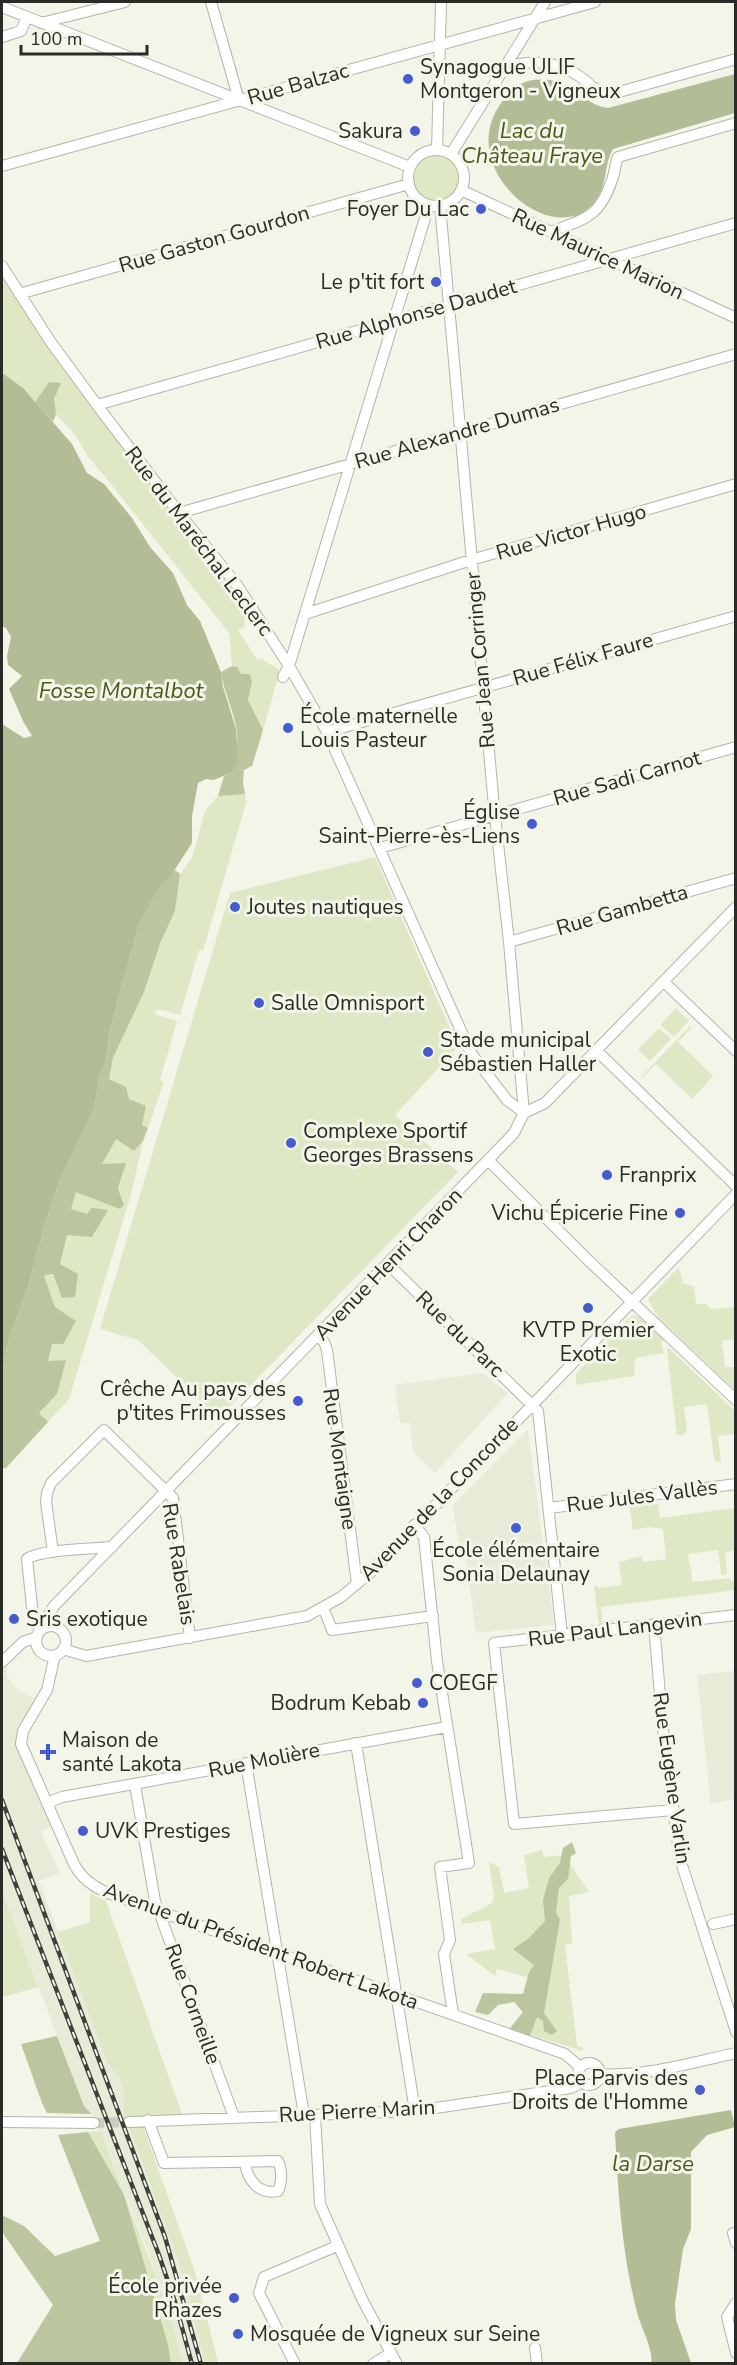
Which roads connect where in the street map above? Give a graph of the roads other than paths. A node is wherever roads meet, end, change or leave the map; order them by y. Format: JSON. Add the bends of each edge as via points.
{"nodes":[{"id":1,"x":125,"y":2,"type":"edge"},
{"id":2,"x":211,"y":2,"type":"edge"},
{"id":3,"x":441,"y":2,"type":"edge"},
{"id":4,"x":545,"y":2,"type":"edge"},
{"id":5,"x":595,"y":2,"type":"edge"},
{"id":6,"x":2,"y":7,"type":"edge"},
{"id":7,"x":27,"y":17,"type":"junction"},
{"id":8,"x":535,"y":18,"type":"junction"},
{"id":9,"x":41,"y":23,"type":"junction"},
{"id":10,"x":2,"y":37,"type":"edge"},
{"id":11,"x":440,"y":44,"type":"junction"},
{"id":12,"x":735,"y":59,"type":"edge"},
{"id":13,"x":506,"y":67,"type":"junction"},
{"id":14,"x":239,"y":100,"type":"junction"},
{"id":15,"x":735,"y":123,"type":"edge"},
{"id":16,"x":437,"y":150,"type":"junction"},
{"id":17,"x":451,"y":154,"type":"junction"},
{"id":18,"x":2,"y":166,"type":"edge"},
{"id":19,"x":410,"y":167,"type":"junction"},
{"id":20,"x":409,"y":184,"type":"junction"},
{"id":21,"x":461,"y":190,"type":"junction"},
{"id":22,"x":435,"y":205,"type":"junction"},
{"id":23,"x":735,"y":223,"type":"edge"},
{"id":24,"x":551,"y":232,"type":"junction"},
{"id":25,"x":609,"y":259,"type":"junction"},
{"id":26,"x":2,"y":267,"type":"edge"},
{"id":27,"x":19,"y":294,"type":"junction"},
{"id":28,"x":448,"y":305,"type":"junction"},
{"id":29,"x":735,"y":318,"type":"edge"},
{"id":30,"x":393,"y":322,"type":"junction"},
{"id":31,"x":735,"y":354,"type":"edge"},
{"id":32,"x":97,"y":405,"type":"junction"},
{"id":33,"x":459,"y":433,"type":"junction"},
{"id":34,"x":350,"y":464,"type":"junction"},
{"id":35,"x":735,"y":484,"type":"edge"},
{"id":36,"x":179,"y":513,"type":"junction"},
{"id":37,"x":471,"y":560,"type":"junction"},
{"id":38,"x":305,"y":614,"type":"junction"},
{"id":39,"x":735,"y":616,"type":"edge"},
{"id":40,"x":289,"y":666,"type":"junction"},
{"id":41,"x":283,"y":677,"type":"dead end"},
{"id":42,"x":483,"y":688,"type":"junction"},
{"id":43,"x":327,"y":732,"type":"junction"},
{"id":44,"x":735,"y":747,"type":"edge"},
{"id":45,"x":494,"y":816,"type":"junction"},
{"id":46,"x":380,"y":848,"type":"junction"},
{"id":47,"x":735,"y":878,"type":"edge"},
{"id":48,"x":734,"y":913,"type":"edge"},
{"id":49,"x":509,"y":942,"type":"junction"},
{"id":50,"x":664,"y":982,"type":"junction"},
{"id":51,"x":597,"y":1051,"type":"junction"},
{"id":52,"x":735,"y":1052,"type":"edge"},
{"id":53,"x":524,"y":1113,"type":"junction"},
{"id":54,"x":488,"y":1160,"type":"junction"},
{"id":55,"x":735,"y":1186,"type":"edge"},
{"id":56,"x":735,"y":1194,"type":"edge"},
{"id":57,"x":388,"y":1264,"type":"junction"},
{"id":58,"x":632,"y":1303,"type":"junction"},
{"id":59,"x":318,"y":1336,"type":"junction"},
{"id":60,"x":735,"y":1400,"type":"edge"},
{"id":61,"x":532,"y":1404,"type":"junction"},
{"id":62,"x":735,"y":1484,"type":"edge"},
{"id":63,"x":167,"y":1492,"type":"junction"},
{"id":64,"x":549,"y":1508,"type":"junction"},
{"id":65,"x":414,"y":1525,"type":"junction"},
{"id":66,"x":112,"y":1547,"type":"junction"},
{"id":67,"x":53,"y":1552,"type":"junction"},
{"id":68,"x":357,"y":1584,"type":"junction"},
{"id":69,"x":323,"y":1607,"type":"junction"},
{"id":70,"x":735,"y":1615,"type":"edge"},
{"id":71,"x":433,"y":1616,"type":"junction"},
{"id":72,"x":654,"y":1624,"type":"junction"},
{"id":73,"x":44,"y":1630,"type":"junction"},
{"id":74,"x":562,"y":1635,"type":"junction"},
{"id":75,"x":190,"y":1638,"type":"junction"},
{"id":76,"x":59,"y":1652,"type":"junction"},
{"id":77,"x":43,"y":1653,"type":"junction"},
{"id":78,"x":2,"y":1662,"type":"edge"},
{"id":79,"x":51,"y":1672,"type":"junction"},
{"id":80,"x":447,"y":1727,"type":"junction"},
{"id":81,"x":356,"y":1743,"type":"junction"},
{"id":82,"x":246,"y":1763,"type":"junction"},
{"id":83,"x":135,"y":1785,"type":"junction"},
{"id":84,"x":47,"y":1803,"type":"junction"},
{"id":85,"x":673,"y":1810,"type":"junction"},
{"id":86,"x":158,"y":1911,"type":"junction"},
{"id":87,"x":735,"y":1919,"type":"edge"},
{"id":88,"x":713,"y":1924,"type":"dead end"},
{"id":89,"x":278,"y":1952,"type":"junction"},
{"id":90,"x":397,"y":1995,"type":"junction"},
{"id":91,"x":453,"y":2014,"type":"junction"},
{"id":92,"x":735,"y":2032,"type":"edge"},
{"id":93,"x":735,"y":2053,"type":"edge"},
{"id":94,"x":580,"y":2067,"type":"junction"},
{"id":95,"x":601,"y":2074,"type":"junction"},
{"id":96,"x":582,"y":2082,"type":"junction"},
{"id":97,"x":415,"y":2111,"type":"junction"},
{"id":98,"x":309,"y":2115,"type":"junction"},
{"id":99,"x":234,"y":2117,"type":"junction"},
{"id":100,"x":148,"y":2120,"type":"junction"},
{"id":101,"x":2,"y":2122,"type":"edge"},
{"id":102,"x":94,"y":2122,"type":"tunnel mouth"},
{"id":103,"x":129,"y":2122,"type":"tunnel mouth"},
{"id":104,"x":246,"y":2162,"type":"dead end"},
{"id":105,"x":337,"y":2246,"type":"junction"},
{"id":106,"x":735,"y":2302,"type":"edge"},
{"id":107,"x":535,"y":2348,"type":"dead end"},
{"id":108,"x":392,"y":2352,"type":"junction"},
{"id":109,"x":735,"y":2353,"type":"edge"},
{"id":110,"x":295,"y":2364,"type":"edge"},
{"id":111,"x":373,"y":2364,"type":"edge"},
{"id":112,"x":398,"y":2364,"type":"edge"},
{"id":113,"x":537,"y":2364,"type":"edge"}],
"edges":[{"from":1,"to":9,"type":"street"},
{"from":2,"to":14,"type":"street"},
{"from":3,"to":11,"type":"street"},
{"from":4,"to":8,"type":"street"},
{"from":5,"to":8,"type":"street","name":"Rue Balzac"},
{"from":6,"to":7,"type":"street"},
{"from":7,"to":9,"type":"street"},
{"from":7,"to":10,"type":"street","via":[[21,31]]},
{"from":8,"to":11,"type":"street","name":"Rue Balzac"},
{"from":8,"to":13,"type":"street"},
{"from":9,"to":14,"type":"street"},
{"from":11,"to":14,"type":"street","name":"Rue Balzac"},
{"from":11,"to":16,"type":"street"},
{"from":12,"to":13,"type":"street","via":[[612,94],[595,89],[581,76],[562,67],[542,61]]},
{"from":13,"to":17,"type":"street"},
{"from":14,"to":18,"type":"street","name":"Rue Balzac"},
{"from":14,"to":19,"type":"street"},
{"from":15,"to":24,"type":"street","via":[[618,157],[600,207],[588,218]]},
{"from":16,"to":17,"type":"street"},
{"from":16,"to":19,"type":"street","via":[[421,154]]},
{"from":17,"to":21,"type":"street","via":[[464,174]]},
{"from":19,"to":20,"type":"street"},
{"from":20,"to":22,"type":"street","via":[[416,198]]},
{"from":20,"to":27,"type":"street","name":"Rue Gaston Gourdon"},
{"from":21,"to":22,"type":"street","via":[[456,198]]},
{"from":21,"to":24,"type":"street","name":"Rue Maurice Marion"},
{"from":22,"to":28,"type":"street","name":"Rue Jean Corringer"},
{"from":22,"to":30,"type":"street"},
{"from":23,"to":25,"type":"street","name":"Rue Alphonse Daudet"},
{"from":24,"to":25,"type":"street","name":"Rue Maurice Marion"},
{"from":25,"to":28,"type":"street","name":"Rue Alphonse Daudet"},
{"from":25,"to":29,"type":"street","name":"Rue Maurice Marion"},
{"from":26,"to":27,"type":"street","name":"Rue du Maréchal Leclerc"},
{"from":27,"to":32,"type":"street","name":"Rue du Maréchal Leclerc"},
{"from":28,"to":30,"type":"street","name":"Rue Alphonse Daudet"},
{"from":28,"to":33,"type":"street","name":"Rue Jean Corringer"},
{"from":30,"to":32,"type":"street","name":"Rue Alphonse Daudet"},
{"from":30,"to":34,"type":"street"},
{"from":31,"to":33,"type":"street","name":"Rue Alexandre Dumas"},
{"from":32,"to":36,"type":"street","name":"Rue du Maréchal Leclerc"},
{"from":33,"to":34,"type":"street","name":"Rue Alexandre Dumas"},
{"from":33,"to":37,"type":"street","name":"Rue Jean Corringer"},
{"from":34,"to":36,"type":"street","name":"Rue Alexandre Dumas"},
{"from":34,"to":38,"type":"street"},
{"from":35,"to":37,"type":"street","name":"Rue Victor Hugo"},
{"from":36,"to":40,"type":"street","name":"Rue du Maréchal Leclerc","via":[[237,585]]},
{"from":37,"to":38,"type":"street","name":"Rue Victor Hugo"},
{"from":37,"to":42,"type":"street","name":"Rue Jean Corringer"},
{"from":38,"to":40,"type":"street"},
{"from":39,"to":42,"type":"street","name":"Rue Félix Faure"},
{"from":40,"to":41,"type":"street"},
{"from":40,"to":43,"type":"street","name":"Rue du Maréchal Leclerc"},
{"from":42,"to":43,"type":"street","name":"Rue Félix Faure"},
{"from":42,"to":45,"type":"street","name":"Rue Jean Corringer"},
{"from":43,"to":46,"type":"street","name":"Rue du Maréchal Leclerc"},
{"from":44,"to":45,"type":"street","name":"Rue Sadi Carnot"},
{"from":45,"to":46,"type":"street","name":"Rue Sadi Carnot"},
{"from":45,"to":49,"type":"street","name":"Rue Jean Corringer"},
{"from":46,"to":53,"type":"street","name":"Rue du Maréchal Leclerc","via":[[471,1053],[507,1100]]},
{"from":47,"to":49,"type":"street","name":"Rue Gambetta"},
{"from":48,"to":50,"type":"street","name":"Avenue Henri Charon"},
{"from":49,"to":53,"type":"street","name":"Rue Jean Corringer"},
{"from":50,"to":51,"type":"street","name":"Avenue Henri Charon"},
{"from":50,"to":52,"type":"street"},
{"from":51,"to":53,"type":"street","name":"Avenue Henri Charon","via":[[545,1103]]},
{"from":51,"to":55,"type":"street"},
{"from":53,"to":54,"type":"street","name":"Avenue Henri Charon","via":[[514,1133]]},
{"from":54,"to":57,"type":"street","name":"Avenue Henri Charon"},
{"from":54,"to":58,"type":"street"},
{"from":56,"to":58,"type":"street","name":"Avenue de la Concorde"},
{"from":57,"to":59,"type":"street","name":"Avenue Henri Charon"},
{"from":57,"to":61,"type":"street","name":"Rue du Parc"},
{"from":58,"to":60,"type":"street"},
{"from":58,"to":61,"type":"street","name":"Avenue de la Concorde"},
{"from":59,"to":63,"type":"street","name":"Avenue Henri Charon"},
{"from":59,"to":68,"type":"street","name":"Rue Montaigne","via":[[327,1350]]},
{"from":61,"to":64,"type":"street","via":[[538,1411]]},
{"from":61,"to":65,"type":"street","name":"Avenue de la Concorde"},
{"from":62,"to":64,"type":"street","name":"Rue Jules Vallès"},
{"from":63,"to":66,"type":"street","name":"Avenue Henri Charon"},
{"from":63,"to":67,"type":"street","via":[[104,1430],[51,1483],[47,1493]]},
{"from":63,"to":75,"type":"street","name":"Rue Rabelais","via":[[175,1505]]},
{"from":64,"to":74,"type":"street"},
{"from":65,"to":68,"type":"street","name":"Avenue de la Concorde"},
{"from":65,"to":71,"type":"street","via":[[424,1537]]},
{"from":66,"to":67,"type":"street"},
{"from":66,"to":73,"type":"street","name":"Avenue Henri Charon","via":[[64,1598]]},
{"from":67,"to":73,"type":"street","via":[[27,1559],[33,1616]]},
{"from":68,"to":69,"type":"street","name":"Avenue de la Concorde"},
{"from":69,"to":71,"type":"street","via":[[332,1630]]},
{"from":69,"to":75,"type":"street","name":"Avenue de la Concorde","via":[[307,1616]]},
{"from":70,"to":72,"type":"street","name":"Rue Paul Langevin"},
{"from":71,"to":80,"type":"street"},
{"from":72,"to":74,"type":"street","name":"Rue Paul Langevin"},
{"from":72,"to":85,"type":"street","name":"Rue Eugène Varlin"},
{"from":73,"to":76,"type":"street","via":[[64,1634],[66,1642]]},
{"from":73,"to":77,"type":"street","via":[[38,1646]]},
{"from":73,"to":78,"type":"street"},
{"from":74,"to":85,"type":"street","name":"Rue Paul Langevin","via":[[494,1643],[514,1824]]},
{"from":75,"to":76,"type":"street","name":"Avenue de la Concorde","via":[[86,1656]]},
{"from":76,"to":77,"type":"street"},
{"from":76,"to":79,"type":"street"},
{"from":77,"to":79,"type":"street"},
{"from":79,"to":84,"type":"street","name":"Avenue du Président Robert Lakota","via":[[47,1690],[21,1741]]},
{"from":80,"to":81,"type":"street","name":"Rue Molière"},
{"from":80,"to":91,"type":"street","via":[[469,1863],[440,1868],[450,1940],[444,1954]]},
{"from":81,"to":82,"type":"street","name":"Rue Molière"},
{"from":81,"to":90,"type":"street"},
{"from":82,"to":83,"type":"street","name":"Rue Molière"},
{"from":82,"to":89,"type":"street"},
{"from":83,"to":84,"type":"street","name":"Rue Molière"},
{"from":83,"to":86,"type":"street","name":"Rue Corneille"},
{"from":84,"to":86,"type":"street","name":"Avenue du Président Robert Lakota","via":[[83,1879],[98,1889]]},
{"from":85,"to":92,"type":"street","name":"Rue Eugène Varlin","via":[[680,1859]]},
{"from":86,"to":89,"type":"street","name":"Avenue du Président Robert Lakota"},
{"from":86,"to":99,"type":"street","name":"Rue Corneille"},
{"from":87,"to":88,"type":"street"},
{"from":89,"to":90,"type":"street","name":"Avenue du Président Robert Lakota"},
{"from":89,"to":98,"type":"street"},
{"from":90,"to":91,"type":"street","name":"Avenue du Président Robert Lakota"},
{"from":90,"to":97,"type":"street"},
{"from":91,"to":94,"type":"street","name":"Avenue du Président Robert Lakota","via":[[565,2054]]},
{"from":93,"to":95,"type":"street","via":[[615,2075]]},
{"from":94,"to":95,"type":"street","via":[[593,2063]]},
{"from":94,"to":96,"type":"street"},
{"from":95,"to":96,"type":"street","via":[[596,2084]]},
{"from":96,"to":97,"type":"street","name":"Rue Pierre Marin","via":[[571,2088]]},
{"from":97,"to":98,"type":"street","name":"Rue Pierre Marin"},
{"from":98,"to":99,"type":"street","name":"Rue Pierre Marin"},
{"from":98,"to":105,"type":"street","via":[[320,2204]]},
{"from":99,"to":100,"type":"street","name":"Rue Pierre Marin"},
{"from":100,"to":103,"type":"street","name":"Rue Pierre Marin"},
{"from":100,"to":104,"type":"street","via":[[164,2163]]},
{"from":101,"to":102,"type":"street"},
{"from":105,"to":108,"type":"street"},
{"from":105,"to":110,"type":"street","via":[[264,2277],[259,2293]]},
{"from":106,"to":109,"type":"street","via":[[728,2317]]},
{"from":107,"to":113,"type":"street"},
{"from":108,"to":111,"type":"street"},
{"from":108,"to":112,"type":"street"}]}
